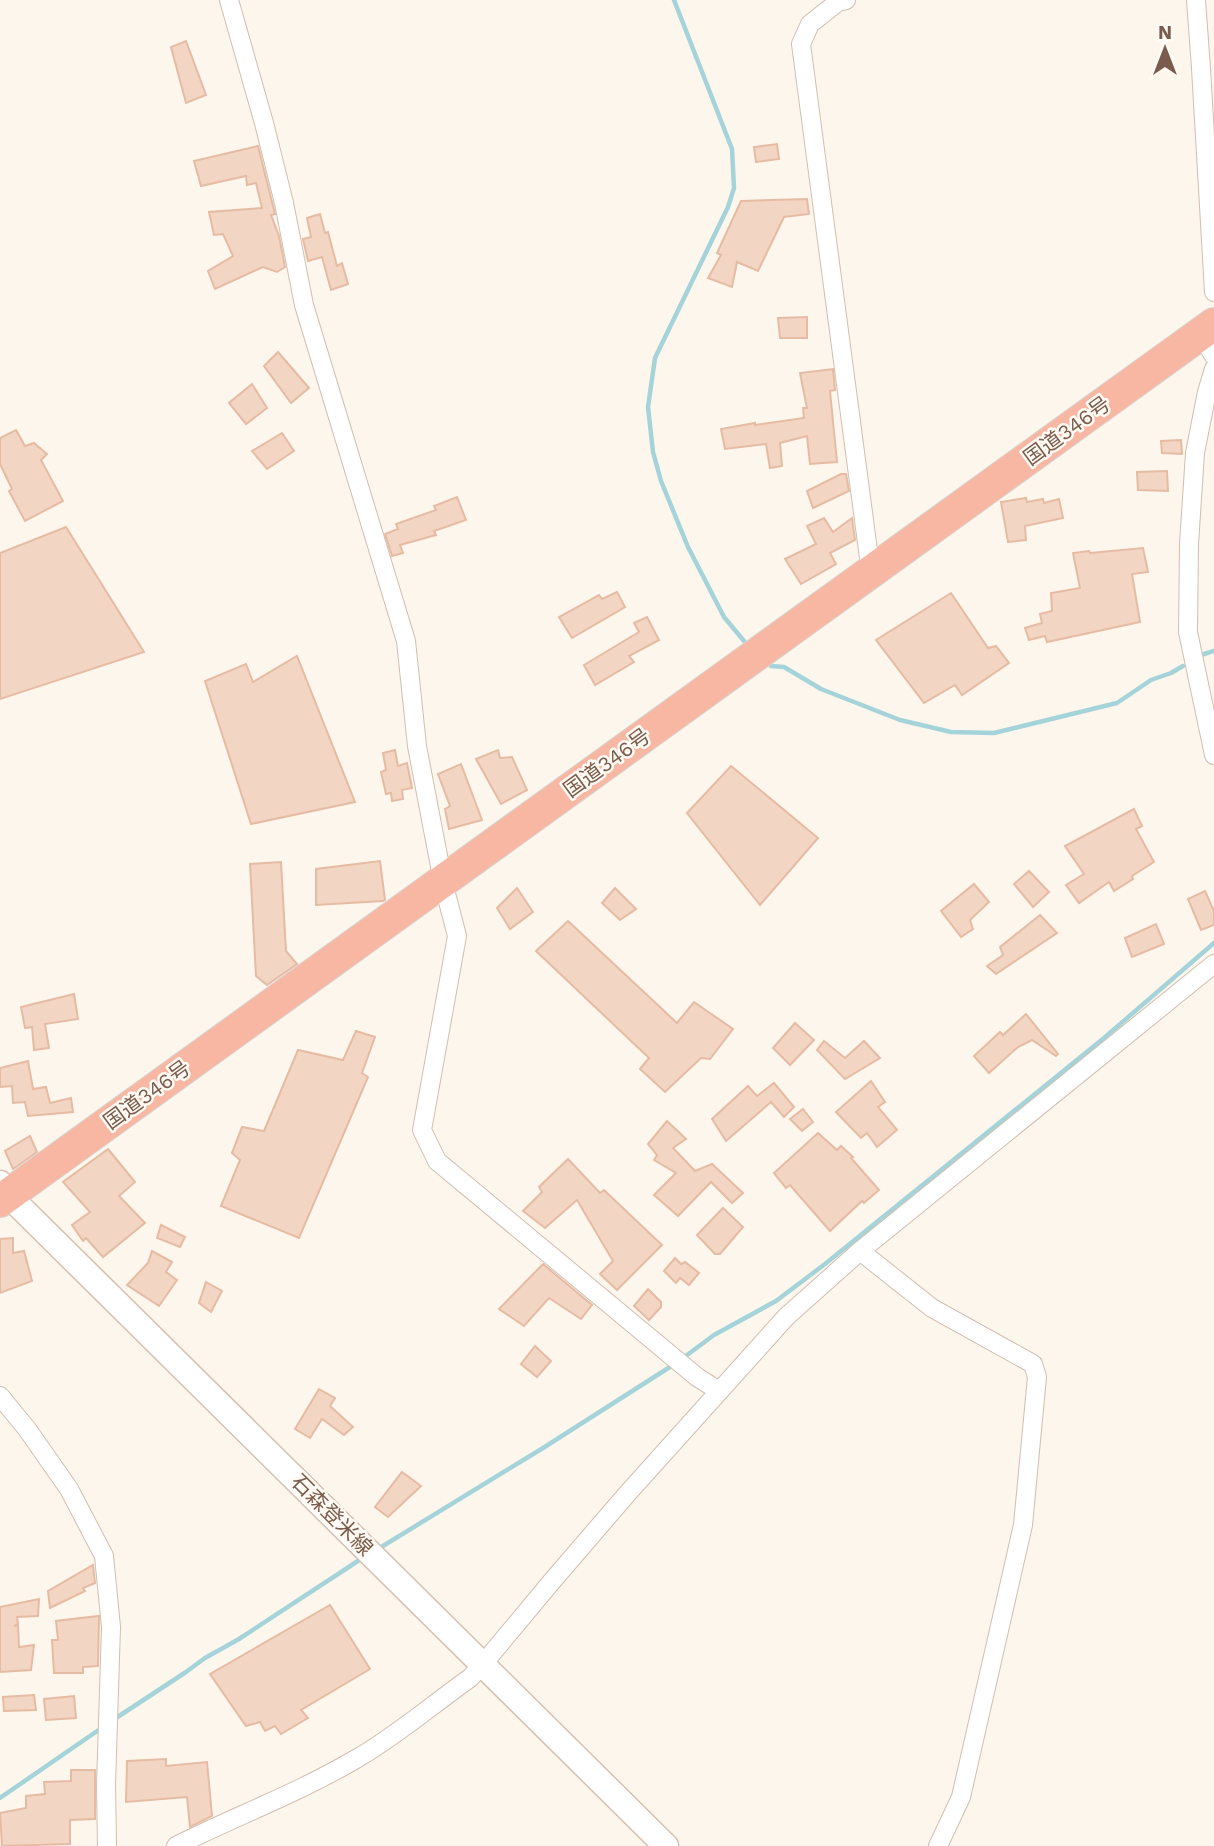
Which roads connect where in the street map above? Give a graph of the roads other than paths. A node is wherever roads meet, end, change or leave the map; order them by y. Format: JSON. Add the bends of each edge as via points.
{"nodes":[{"id":1,"x":229,"y":0,"type":"edge"},
{"id":2,"x":846,"y":0,"type":"edge"},
{"id":3,"x":1196,"y":0,"type":"edge"},
{"id":4,"x":1214,"y":292,"type":"edge"},
{"id":5,"x":1209,"y":338,"type":"edge"},
{"id":6,"x":1214,"y":369,"type":"edge"},
{"id":7,"x":871,"y":573,"type":"junction"},
{"id":8,"x":1214,"y":755,"type":"edge"},
{"id":9,"x":443,"y":882,"type":"junction"},
{"id":10,"x":1214,"y":964,"type":"edge"},
{"id":11,"x":3,"y":1193,"type":"edge"},
{"id":12,"x":860,"y":1251,"type":"junction"},
{"id":13,"x":719,"y":1391,"type":"junction"},
{"id":14,"x":0,"y":1396,"type":"edge"},
{"id":15,"x":483,"y":1664,"type":"junction"},
{"id":16,"x":107,"y":1846,"type":"edge"},
{"id":17,"x":176,"y":1846,"type":"edge"},
{"id":18,"x":666,"y":1846,"type":"edge"},
{"id":19,"x":938,"y":1846,"type":"edge"}],
"edges":[{"from":1,"to":9,"type":"street","via":[[284,203],[304,305],[406,641],[417,746]]},
{"from":2,"to":7,"type":"street","via":[[810,24],[801,44]]},
{"from":3,"to":4,"type":"street"},
{"from":5,"to":7,"type":"highway","name":"国道346号"},
{"from":6,"to":8,"type":"street","via":[[1195,453],[1188,632]]},
{"from":7,"to":9,"type":"highway","name":"国道346号"},
{"from":9,"to":11,"type":"highway","name":"国道346号"},
{"from":9,"to":13,"type":"street","via":[[457,936],[422,1130],[437,1161]]},
{"from":10,"to":12,"type":"street"},
{"from":11,"to":15,"type":"main road","name":"石森登米線"},
{"from":12,"to":13,"type":"street","via":[[786,1317]]},
{"from":12,"to":19,"type":"street","via":[[932,1308],[1033,1364],[1037,1377],[1023,1525],[961,1797]]},
{"from":13,"to":15,"type":"street"},
{"from":14,"to":16,"type":"street","via":[[69,1489],[104,1556],[111,1627]]},
{"from":15,"to":17,"type":"street","via":[[433,1706],[357,1758]]},
{"from":15,"to":18,"type":"main road","name":"石森登米線"}]}
